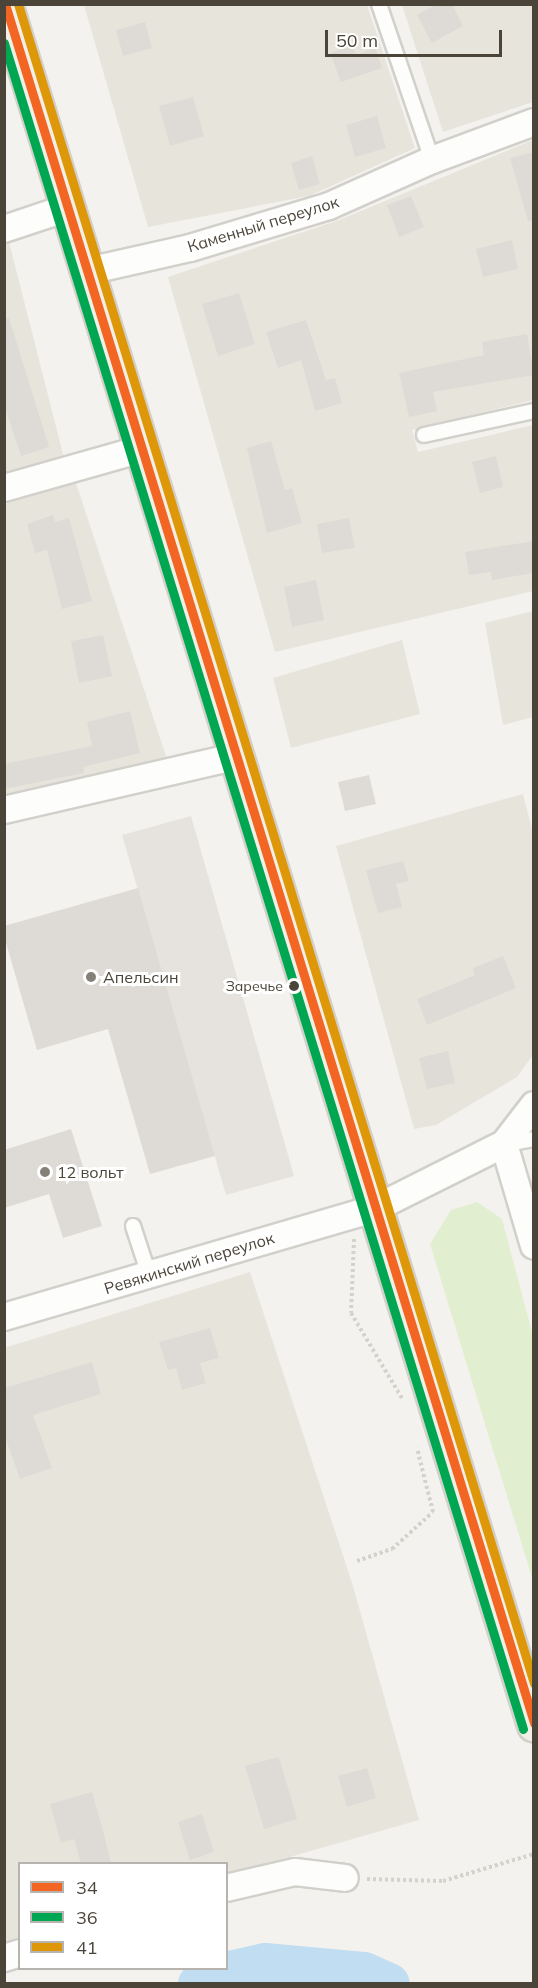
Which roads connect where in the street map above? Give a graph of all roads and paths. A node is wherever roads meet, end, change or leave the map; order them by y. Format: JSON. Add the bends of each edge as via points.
{"nodes":[{"id":1,"x":380,"y":4,"type":"edge"},
{"id":2,"x":7,"y":23,"type":"edge"},
{"id":3,"x":534,"y":122,"type":"edge"},
{"id":4,"x":432,"y":160,"type":"junction"},
{"id":5,"x":67,"y":208,"type":"junction"},
{"id":6,"x":4,"y":229,"type":"edge"},
{"id":7,"x":88,"y":271,"type":"junction"},
{"id":8,"x":534,"y":411,"type":"edge"},
{"id":9,"x":424,"y":435,"type":"dead end"},
{"id":10,"x":142,"y":449,"type":"junction"},
{"id":11,"x":4,"y":488,"type":"edge"},
{"id":12,"x":237,"y":756,"type":"junction"},
{"id":13,"x":4,"y":810,"type":"edge"},
{"id":14,"x":534,"y":1105,"type":"edge"},
{"id":15,"x":534,"y":1139,"type":"edge"},
{"id":16,"x":504,"y":1144,"type":"junction"},
{"id":17,"x":365,"y":1212,"type":"junction"},
{"id":18,"x":133,"y":1226,"type":"dead end"},
{"id":19,"x":534,"y":1246,"type":"edge"},
{"id":20,"x":149,"y":1275,"type":"junction"},
{"id":21,"x":4,"y":1317,"type":"edge"},
{"id":22,"x":405,"y":1404,"type":"dead end"},
{"id":23,"x":414,"y":1438,"type":"dead end"},
{"id":24,"x":357,"y":1561,"type":"dead end"},
{"id":25,"x":534,"y":1725,"type":"edge"},
{"id":26,"x":534,"y":1854,"type":"edge"},
{"id":27,"x":345,"y":1878,"type":"joint"},
{"id":28,"x":228,"y":1888,"type":"edge"}],
"edges":[{"from":1,"to":4,"type":"lane"},
{"from":2,"to":5,"type":"main road"},
{"from":3,"to":4,"type":"street","name":"Каменный переулок"},
{"from":4,"to":7,"type":"street","name":"Каменный переулок","via":[[329,206],[190,248]]},
{"from":5,"to":6,"type":"street"},
{"from":5,"to":7,"type":"main road"},
{"from":7,"to":10,"type":"main road"},
{"from":8,"to":9,"type":"lane"},
{"from":10,"to":11,"type":"street"},
{"from":10,"to":12,"type":"main road"},
{"from":12,"to":13,"type":"street"},
{"from":12,"to":17,"type":"main road"},
{"from":14,"to":16,"type":"street"},
{"from":15,"to":16,"type":"lane"},
{"from":16,"to":17,"type":"street","name":"Ревякинский переулок"},
{"from":16,"to":19,"type":"street"},
{"from":17,"to":20,"type":"street","name":"Ревякинский переулок"},
{"from":17,"to":22,"type":"path","via":[[351,1313]]},
{"from":17,"to":25,"type":"main road"},
{"from":18,"to":20,"type":"lane"},
{"from":20,"to":21,"type":"street","name":"Ревякинский переулок"},
{"from":23,"to":24,"type":"path","via":[[433,1512],[392,1549]]},
{"from":26,"to":27,"type":"path","via":[[443,1881]]},
{"from":27,"to":28,"type":"street","via":[[295,1872]]}]}
